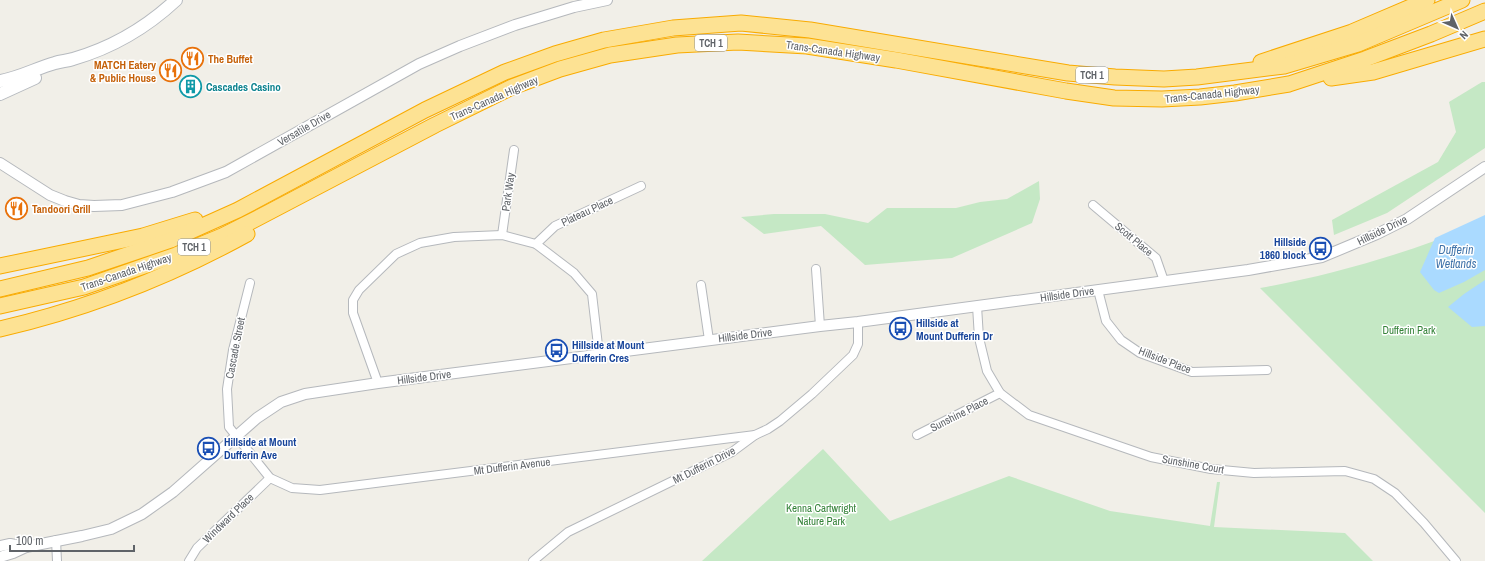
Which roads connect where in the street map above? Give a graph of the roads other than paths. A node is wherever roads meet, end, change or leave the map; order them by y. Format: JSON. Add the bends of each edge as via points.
{"nodes":[{"id":1,"x":176,"y":0,"type":"edge"},
{"id":2,"x":607,"y":0,"type":"edge"},
{"id":3,"x":1427,"y":0,"type":"edge"},
{"id":4,"x":1462,"y":0,"type":"edge"},
{"id":5,"x":1485,"y":11,"type":"edge"},
{"id":6,"x":1485,"y":38,"type":"edge"},
{"id":7,"x":73,"y":59,"type":"junction"},
{"id":8,"x":1224,"y":74,"type":"junction"},
{"id":9,"x":0,"y":81,"type":"edge"},
{"id":10,"x":1289,"y":84,"type":"junction"},
{"id":11,"x":0,"y":94,"type":"edge"},
{"id":12,"x":514,"y":150,"type":"dead end"},
{"id":13,"x":1,"y":164,"type":"edge"},
{"id":14,"x":1485,"y":167,"type":"edge"},
{"id":15,"x":321,"y":186,"type":"junction"},
{"id":16,"x":642,"y":186,"type":"dead end"},
{"id":17,"x":274,"y":191,"type":"junction"},
{"id":18,"x":1093,"y":204,"type":"dead end"},
{"id":19,"x":502,"y":235,"type":"junction"},
{"id":20,"x":536,"y":244,"type":"junction"},
{"id":21,"x":0,"y":266,"type":"edge"},
{"id":22,"x":816,"y":269,"type":"dead end"},
{"id":23,"x":1164,"y":281,"type":"junction"},
{"id":24,"x":250,"y":283,"type":"dead end"},
{"id":25,"x":701,"y":285,"type":"dead end"},
{"id":26,"x":0,"y":289,"type":"edge"},
{"id":27,"x":1098,"y":290,"type":"junction"},
{"id":28,"x":0,"y":306,"type":"edge"},
{"id":29,"x":977,"y":306,"type":"junction"},
{"id":30,"x":858,"y":322,"type":"junction"},
{"id":31,"x":820,"y":326,"type":"junction"},
{"id":32,"x":0,"y":328,"type":"edge"},
{"id":33,"x":709,"y":340,"type":"junction"},
{"id":34,"x":599,"y":354,"type":"junction"},
{"id":35,"x":1267,"y":370,"type":"dead end"},
{"id":36,"x":378,"y":383,"type":"junction"},
{"id":37,"x":1000,"y":393,"type":"junction"},
{"id":38,"x":755,"y":435,"type":"junction"},
{"id":39,"x":917,"y":435,"type":"dead end"},
{"id":40,"x":236,"y":436,"type":"junction"},
{"id":41,"x":270,"y":478,"type":"junction"},
{"id":42,"x":56,"y":540,"type":"junction"},
{"id":43,"x":0,"y":546,"type":"edge"},
{"id":44,"x":26,"y":546,"type":"junction"},
{"id":45,"x":0,"y":557,"type":"edge"},
{"id":46,"x":57,"y":561,"type":"edge"},
{"id":47,"x":189,"y":561,"type":"edge"},
{"id":48,"x":533,"y":561,"type":"edge"},
{"id":49,"x":1456,"y":561,"type":"edge"}],
"edges":[{"from":1,"to":7,"type":"main road","via":[[131,34]]},
{"from":2,"to":13,"type":"street","name":"Versatile Drive","via":[[523,23],[419,64],[226,172],[172,192],[122,205],[79,204],[50,194]]},
{"from":3,"to":8,"type":"highway","via":[[1352,32]]},
{"from":4,"to":8,"type":"highway","name":"Trans-Canada Highway","number":"TCH 1","via":[[1358,44],[1284,66]]},
{"from":5,"to":10,"type":"highway","name":"Trans-Canada Highway","number":"TCH 1","via":[[1365,59]]},
{"from":6,"to":10,"type":"highway","via":[[1373,72]]},
{"from":7,"to":9,"type":"main road","via":[[56,62]]},
{"from":7,"to":11,"type":"main road","via":[[58,69]]},
{"from":8,"to":17,"type":"highway","name":"Trans-Canada Highway","number":"TCH 1","via":[[1164,79],[1115,77],[1068,73],[810,30],[741,23],[673,28],[604,40],[505,72],[425,110]]},
{"from":10,"to":15,"type":"highway","name":"Trans-Canada Highway","number":"TCH 1","via":[[1200,98],[1114,98],[807,46],[738,42],[677,45],[610,55],[560,69],[512,87]]},
{"from":12,"to":19,"type":"street","name":"Park Way"},
{"from":14,"to":23,"type":"street","name":"Hillside Drive","via":[[1406,219],[1322,257]]},
{"from":15,"to":28,"type":"highway","name":"Trans-Canada Highway","number":"TCH 1","via":[[222,236],[168,258],[84,286]]},
{"from":15,"to":32,"type":"highway","via":[[266,224],[187,265],[111,296],[35,320]]},
{"from":16,"to":20,"type":"street","name":"Plateau Place","via":[[555,226]]},
{"from":17,"to":21,"type":"highway","via":[[235,202],[192,221],[143,236]]},
{"from":17,"to":26,"type":"highway","name":"Trans-Canada Highway","number":"TCH 1","via":[[171,240],[88,268]]},
{"from":18,"to":23,"type":"street","name":"Scott Place","via":[[1156,258]]},
{"from":19,"to":20,"type":"street"},
{"from":19,"to":36,"type":"street","via":[[454,237],[420,243],[396,254],[359,290],[353,300],[353,313]]},
{"from":20,"to":34,"type":"street","via":[[574,273],[592,294]]},
{"from":22,"to":31,"type":"street"},
{"from":23,"to":27,"type":"street","name":"Hillside Drive"},
{"from":24,"to":40,"type":"street","name":"Cascade Street","via":[[232,350],[227,389],[229,427]]},
{"from":25,"to":33,"type":"street"},
{"from":27,"to":29,"type":"street","name":"Hillside Drive"},
{"from":27,"to":35,"type":"street","name":"Hillside Place","via":[[1106,321],[1121,340],[1140,352],[1192,372]]},
{"from":29,"to":30,"type":"street","name":"Hillside Drive"},
{"from":29,"to":37,"type":"street","name":"Sunshine Court","via":[[984,361]]},
{"from":30,"to":31,"type":"street","name":"Hillside Drive"},
{"from":30,"to":38,"type":"street","name":"Mt Dufferin Drive","via":[[858,344],[853,355],[780,421]]},
{"from":31,"to":33,"type":"street","name":"Hillside Drive"},
{"from":33,"to":34,"type":"street","name":"Hillside Drive"},
{"from":34,"to":36,"type":"street","name":"Hillside Drive"},
{"from":36,"to":40,"type":"street","name":"Hillside Drive","via":[[306,394],[281,402]]},
{"from":37,"to":39,"type":"street","name":"Sunshine Place"},
{"from":37,"to":49,"type":"street","name":"Sunshine Court","via":[[1029,415],[1151,457],[1211,469],[1254,473],[1345,471],[1374,479],[1395,494],[1424,523]]},
{"from":38,"to":41,"type":"street","name":"Mt Dufferin Avenue","via":[[320,490],[292,488]]},
{"from":38,"to":48,"type":"street","name":"Mt Dufferin Drive","via":[[732,452],[568,532]]},
{"from":40,"to":41,"type":"street","name":"Cascade Street"},
{"from":40,"to":42,"type":"street","name":"Hillside Drive","via":[[173,492],[142,514],[111,529]]},
{"from":41,"to":47,"type":"street","name":"Windward Place","via":[[197,548]]},
{"from":42,"to":44,"type":"street","name":"Hillside Drive"},
{"from":42,"to":46,"type":"street"},
{"from":43,"to":44,"type":"street","name":"Hillside Drive"},
{"from":44,"to":45,"type":"street","name":"Hillside Drive"}]}
